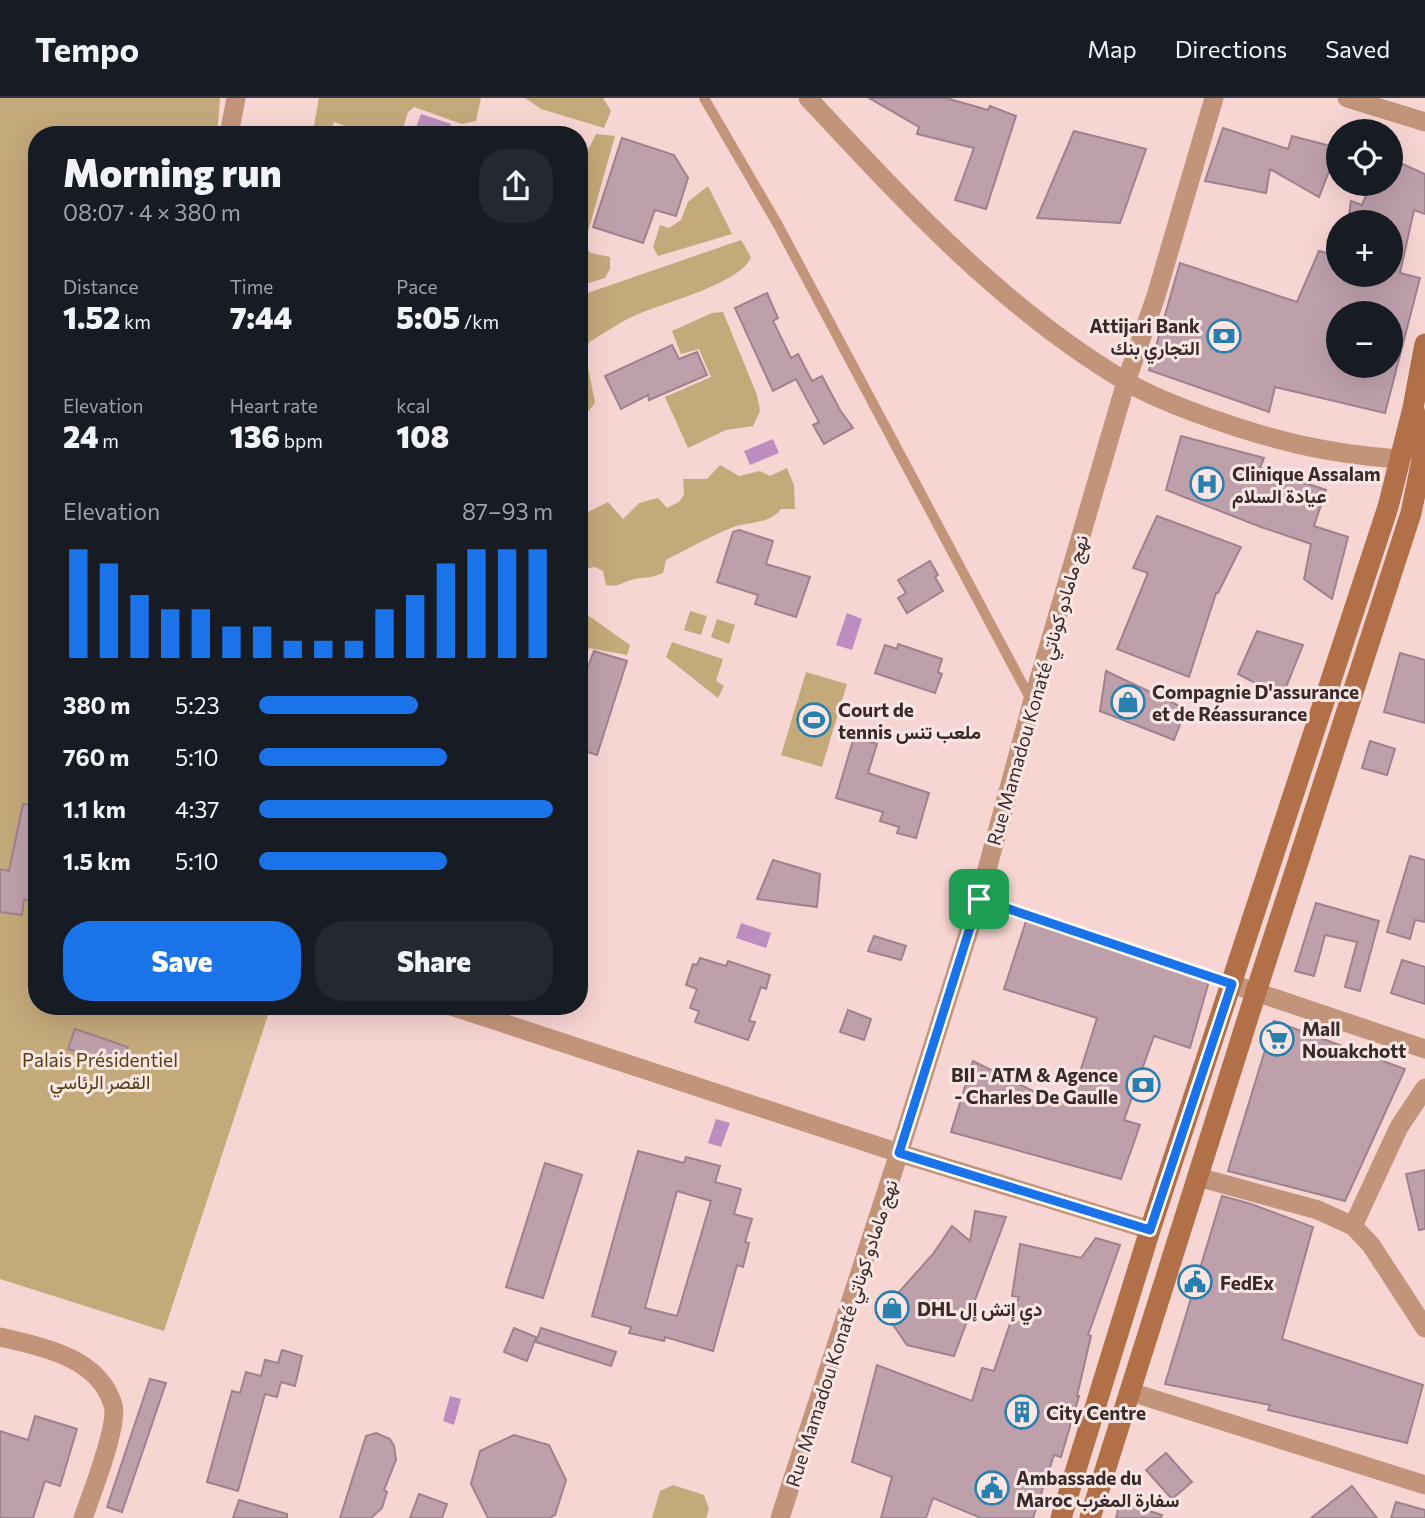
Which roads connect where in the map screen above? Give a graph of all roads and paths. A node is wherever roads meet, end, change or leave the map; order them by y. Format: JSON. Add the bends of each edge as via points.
{"nodes":[{"id":1,"x":236,"y":98,"type":"edge"},
{"id":2,"x":704,"y":98,"type":"edge"},
{"id":3,"x":808,"y":98,"type":"edge"},
{"id":4,"x":1214,"y":98,"type":"edge"},
{"id":5,"x":1347,"y":98,"type":"edge"},
{"id":6,"x":1425,"y":122,"type":"edge"},
{"id":7,"x":231,"y":126,"type":"edge"},
{"id":8,"x":1425,"y":344,"type":"edge"},
{"id":9,"x":1126,"y":382,"type":"junction"},
{"id":10,"x":1413,"y":408,"type":"junction"},
{"id":11,"x":1399,"y":459,"type":"junction"},
{"id":12,"x":1424,"y":460,"type":"edge"},
{"id":13,"x":1032,"y":703,"type":"junction"},
{"id":14,"x":979,"y":899,"type":"junction"},
{"id":15,"x":1232,"y":984,"type":"junction"},
{"id":16,"x":1256,"y":992,"type":"junction"},
{"id":17,"x":478,"y":1015,"type":"edge"},
{"id":18,"x":1425,"y":1049,"type":"edge"},
{"id":19,"x":1425,"y":1088,"type":"edge"},
{"id":20,"x":899,"y":1153,"type":"junction"},
{"id":21,"x":1198,"y":1177,"type":"junction"},
{"id":22,"x":1353,"y":1226,"type":"junction"},
{"id":23,"x":1150,"y":1230,"type":"junction"},
{"id":24,"x":1425,"y":1328,"type":"edge"},
{"id":25,"x":0,"y":1337,"type":"edge"},
{"id":26,"x":1130,"y":1392,"type":"junction"},
{"id":27,"x":1425,"y":1485,"type":"edge"},
{"id":28,"x":83,"y":1518,"type":"edge"},
{"id":29,"x":780,"y":1518,"type":"edge"},
{"id":30,"x":1061,"y":1518,"type":"edge"},
{"id":31,"x":1090,"y":1518,"type":"edge"}],
"edges":[{"from":1,"to":7,"type":"street"},
{"from":2,"to":13,"type":"lane","via":[[778,225]]},
{"from":3,"to":9,"type":"street","via":[[874,169],[1019,308]]},
{"from":4,"to":9,"type":"street","name":"Rue Mamadou Konaté نهج مامادو كوناتي"},
{"from":5,"to":6,"type":"street"},
{"from":8,"to":10,"type":"street"},
{"from":9,"to":11,"type":"street","via":[[1177,406],[1286,443]]},
{"from":9,"to":13,"type":"street","name":"Rue Mamadou Konaté نهج مامادو كوناتي"},
{"from":10,"to":11,"type":"street"},
{"from":10,"to":12,"type":"street"},
{"from":11,"to":12,"type":"street"},
{"from":11,"to":15,"type":"street","via":[[1388,507]]},
{"from":12,"to":16,"type":"street","via":[[1411,513]]},
{"from":13,"to":14,"type":"street","name":"Rue Mamadou Konaté نهج مامادو كوناتي"},
{"from":14,"to":15,"type":"path"},
{"from":14,"to":20,"type":"street","name":"Rue Mamadou Konaté نهج مامادو كوناتي"},
{"from":15,"to":16,"type":"street"},
{"from":15,"to":23,"type":"street"},
{"from":16,"to":18,"type":"street"},
{"from":16,"to":21,"type":"street"},
{"from":17,"to":20,"type":"street"},
{"from":19,"to":22,"type":"street","via":[[1399,1127]]},
{"from":20,"to":23,"type":"street"},
{"from":20,"to":29,"type":"street","name":"Rue Mamadou Konaté نهج مامادو كوناتي"},
{"from":21,"to":22,"type":"street","via":[[1318,1210]]},
{"from":21,"to":26,"type":"street"},
{"from":22,"to":24,"type":"street","via":[[1371,1245]]},
{"from":23,"to":30,"type":"street"},
{"from":25,"to":28,"type":"street","via":[[53,1349],[97,1374],[114,1406],[108,1448]]},
{"from":26,"to":27,"type":"street"},
{"from":26,"to":31,"type":"street"}]}
